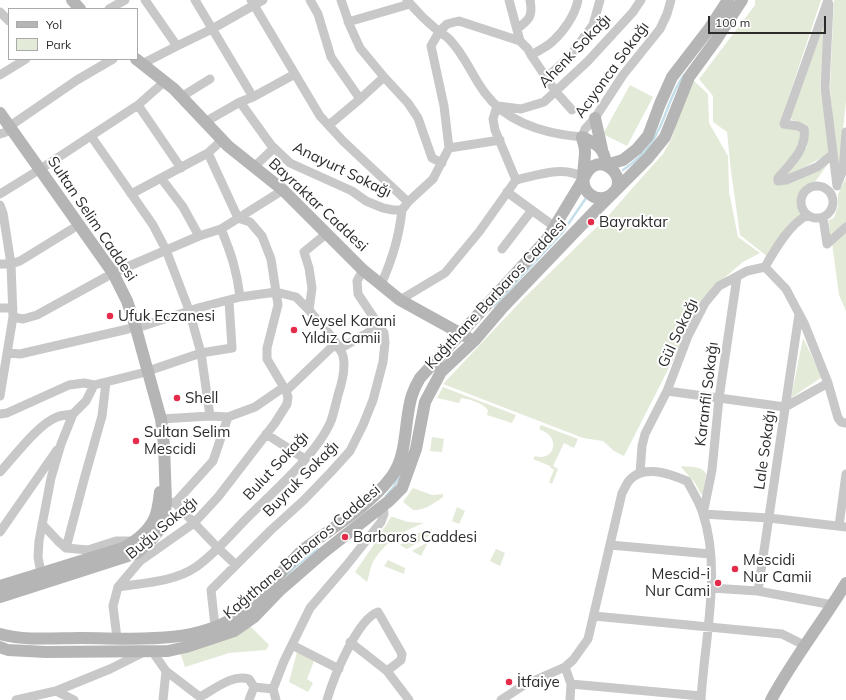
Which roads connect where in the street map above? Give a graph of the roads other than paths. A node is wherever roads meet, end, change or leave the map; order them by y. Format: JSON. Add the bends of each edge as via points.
{"nodes":[{"id":1,"x":72,"y":0,"type":"edge"},
{"id":2,"x":145,"y":0,"type":"edge"},
{"id":3,"x":195,"y":0,"type":"edge"},
{"id":4,"x":263,"y":0,"type":"edge"},
{"id":5,"x":310,"y":0,"type":"edge"},
{"id":6,"x":341,"y":0,"type":"edge"},
{"id":7,"x":509,"y":0,"type":"edge"},
{"id":8,"x":530,"y":0,"type":"edge"},
{"id":9,"x":578,"y":0,"type":"edge"},
{"id":10,"x":600,"y":0,"type":"edge"},
{"id":11,"x":641,"y":0,"type":"edge"},
{"id":12,"x":671,"y":0,"type":"edge"},
{"id":13,"x":728,"y":0,"type":"edge"},
{"id":14,"x":742,"y":0,"type":"edge"},
{"id":15,"x":828,"y":0,"type":"edge"},
{"id":16,"x":409,"y":2,"type":"edge"},
{"id":17,"x":252,"y":3,"type":"edge"},
{"id":18,"x":79,"y":8,"type":"edge"},
{"id":19,"x":0,"y":12,"type":"edge"},
{"id":20,"x":8,"y":20,"type":"edge"},
{"id":21,"x":348,"y":22,"type":"junction"},
{"id":22,"x":212,"y":29,"type":"junction"},
{"id":23,"x":517,"y":29,"type":"junction"},
{"id":24,"x":439,"y":32,"type":"junction"},
{"id":25,"x":520,"y":41,"type":"junction"},
{"id":26,"x":177,"y":46,"type":"junction"},
{"id":27,"x":531,"y":55,"type":"junction"},
{"id":28,"x":24,"y":60,"type":"edge"},
{"id":29,"x":110,"y":60,"type":"edge"},
{"id":30,"x":139,"y":62,"type":"edge"},
{"id":31,"x":295,"y":74,"type":"junction"},
{"id":32,"x":0,"y":75,"type":"edge"},
{"id":33,"x":384,"y":77,"type":"junction"},
{"id":34,"x":546,"y":78,"type":"junction"},
{"id":35,"x":210,"y":79,"type":"dead end"},
{"id":36,"x":164,"y":82,"type":"junction"},
{"id":37,"x":556,"y":92,"type":"junction"},
{"id":38,"x":181,"y":97,"type":"junction"},
{"id":39,"x":253,"y":97,"type":"junction"},
{"id":40,"x":360,"y":99,"type":"junction"},
{"id":41,"x":240,"y":102,"type":"junction"},
{"id":42,"x":138,"y":105,"type":"junction"},
{"id":43,"x":497,"y":106,"type":"junction"},
{"id":44,"x":572,"y":110,"type":"dead end"},
{"id":45,"x":0,"y":113,"type":"edge"},
{"id":46,"x":596,"y":118,"type":"junction"},
{"id":47,"x":205,"y":122,"type":"junction"},
{"id":48,"x":329,"y":125,"type":"junction"},
{"id":49,"x":4,"y":129,"type":"edge"},
{"id":50,"x":846,"y":132,"type":"edge"},
{"id":51,"x":91,"y":136,"type":"junction"},
{"id":52,"x":582,"y":137,"type":"junction"},
{"id":53,"x":222,"y":140,"type":"junction"},
{"id":54,"x":500,"y":140,"type":"junction"},
{"id":55,"x":274,"y":148,"type":"junction"},
{"id":56,"x":449,"y":148,"type":"junction"},
{"id":57,"x":602,"y":149,"type":"junction"},
{"id":58,"x":208,"y":154,"type":"junction"},
{"id":59,"x":833,"y":154,"type":"junction"},
{"id":60,"x":442,"y":163,"type":"junction"},
{"id":61,"x":606,"y":165,"type":"junction"},
{"id":62,"x":254,"y":167,"type":"junction"},
{"id":63,"x":182,"y":168,"type":"junction"},
{"id":64,"x":37,"y":171,"type":"junction"},
{"id":65,"x":161,"y":178,"type":"junction"},
{"id":66,"x":584,"y":178,"type":"junction"},
{"id":67,"x":516,"y":180,"type":"junction"},
{"id":68,"x":837,"y":186,"type":"junction"},
{"id":69,"x":283,"y":190,"type":"junction"},
{"id":70,"x":507,"y":192,"type":"junction"},
{"id":71,"x":0,"y":194,"type":"edge"},
{"id":72,"x":131,"y":194,"type":"junction"},
{"id":73,"x":612,"y":194,"type":"junction"},
{"id":74,"x":831,"y":194,"type":"junction"},
{"id":75,"x":408,"y":202,"type":"junction"},
{"id":76,"x":0,"y":205,"type":"edge"},
{"id":77,"x":402,"y":210,"type":"junction"},
{"id":78,"x":532,"y":210,"type":"junction"},
{"id":79,"x":808,"y":215,"type":"junction"},
{"id":80,"x":822,"y":217,"type":"junction"},
{"id":81,"x":238,"y":218,"type":"junction"},
{"id":82,"x":75,"y":226,"type":"junction"},
{"id":83,"x":555,"y":227,"type":"junction"},
{"id":84,"x":846,"y":227,"type":"edge"},
{"id":85,"x":221,"y":229,"type":"junction"},
{"id":86,"x":326,"y":234,"type":"junction"},
{"id":87,"x":198,"y":236,"type":"junction"},
{"id":88,"x":502,"y":249,"type":"dead end"},
{"id":89,"x":166,"y":250,"type":"junction"},
{"id":90,"x":0,"y":264,"type":"edge"},
{"id":91,"x":11,"y":264,"type":"junction"},
{"id":92,"x":765,"y":267,"type":"junction"},
{"id":93,"x":363,"y":270,"type":"junction"},
{"id":94,"x":109,"y":275,"type":"junction"},
{"id":95,"x":737,"y":277,"type":"junction"},
{"id":96,"x":381,"y":285,"type":"junction"},
{"id":97,"x":276,"y":292,"type":"junction"},
{"id":98,"x":240,"y":298,"type":"junction"},
{"id":99,"x":400,"y":300,"type":"junction"},
{"id":100,"x":229,"y":301,"type":"junction"},
{"id":101,"x":0,"y":308,"type":"edge"},
{"id":102,"x":189,"y":310,"type":"junction"},
{"id":103,"x":308,"y":310,"type":"junction"},
{"id":104,"x":13,"y":313,"type":"junction"},
{"id":105,"x":799,"y":314,"type":"junction"},
{"id":106,"x":380,"y":326,"type":"junction"},
{"id":107,"x":131,"y":327,"type":"junction"},
{"id":108,"x":460,"y":334,"type":"junction"},
{"id":109,"x":474,"y":341,"type":"junction"},
{"id":110,"x":338,"y":346,"type":"junction"},
{"id":111,"x":201,"y":352,"type":"junction"},
{"id":112,"x":8,"y":353,"type":"junction"},
{"id":113,"x":145,"y":372,"type":"junction"},
{"id":114,"x":106,"y":382,"type":"junction"},
{"id":115,"x":828,"y":383,"type":"junction"},
{"id":116,"x":94,"y":385,"type":"junction"},
{"id":117,"x":285,"y":389,"type":"junction"},
{"id":118,"x":667,"y":391,"type":"junction"},
{"id":119,"x":0,"y":396,"type":"edge"},
{"id":120,"x":719,"y":398,"type":"junction"},
{"id":121,"x":785,"y":407,"type":"junction"},
{"id":122,"x":846,"y":413,"type":"edge"},
{"id":123,"x":0,"y":414,"type":"edge"},
{"id":124,"x":73,"y":414,"type":"junction"},
{"id":125,"x":210,"y":416,"type":"junction"},
{"id":126,"x":228,"y":417,"type":"junction"},
{"id":127,"x":158,"y":419,"type":"junction"},
{"id":128,"x":845,"y":423,"type":"edge"},
{"id":129,"x":266,"y":434,"type":"junction"},
{"id":130,"x":61,"y":444,"type":"junction"},
{"id":131,"x":305,"y":459,"type":"junction"},
{"id":132,"x":0,"y":472,"type":"edge"},
{"id":133,"x":640,"y":474,"type":"junction"},
{"id":134,"x":846,"y":474,"type":"edge"},
{"id":135,"x":171,"y":502,"type":"junction"},
{"id":136,"x":383,"y":506,"type":"junction"},
{"id":137,"x":703,"y":514,"type":"junction"},
{"id":138,"x":769,"y":518,"type":"junction"},
{"id":139,"x":194,"y":523,"type":"junction"},
{"id":140,"x":42,"y":524,"type":"junction"},
{"id":141,"x":843,"y":526,"type":"edge"},
{"id":142,"x":0,"y":532,"type":"edge"},
{"id":143,"x":136,"y":541,"type":"junction"},
{"id":144,"x":610,"y":545,"type":"junction"},
{"id":145,"x":66,"y":548,"type":"junction"},
{"id":146,"x":218,"y":548,"type":"junction"},
{"id":147,"x":710,"y":554,"type":"junction"},
{"id":148,"x":236,"y":565,"type":"junction"},
{"id":149,"x":41,"y":573,"type":"junction"},
{"id":150,"x":846,"y":583,"type":"edge"},
{"id":151,"x":0,"y":586,"type":"edge"},
{"id":152,"x":118,"y":587,"type":"junction"},
{"id":153,"x":711,"y":588,"type":"junction"},
{"id":154,"x":758,"y":591,"type":"junction"},
{"id":155,"x":0,"y":597,"type":"edge"},
{"id":156,"x":833,"y":605,"type":"junction"},
{"id":157,"x":594,"y":616,"type":"junction"},
{"id":158,"x":215,"y":626,"type":"junction"},
{"id":159,"x":708,"y":627,"type":"junction"},
{"id":160,"x":0,"y":634,"type":"edge"},
{"id":161,"x":47,"y":638,"type":"junction"},
{"id":162,"x":117,"y":638,"type":"junction"},
{"id":163,"x":350,"y":642,"type":"junction"},
{"id":164,"x":292,"y":645,"type":"junction"},
{"id":165,"x":804,"y":645,"type":"junction"},
{"id":166,"x":0,"y":647,"type":"edge"},
{"id":167,"x":125,"y":651,"type":"junction"},
{"id":168,"x":149,"y":651,"type":"junction"},
{"id":169,"x":46,"y":652,"type":"junction"},
{"id":170,"x":565,"y":667,"type":"junction"},
{"id":171,"x":338,"y":669,"type":"junction"},
{"id":172,"x":166,"y":671,"type":"junction"},
{"id":173,"x":387,"y":671,"type":"junction"},
{"id":174,"x":572,"y":684,"type":"junction"},
{"id":175,"x":254,"y":687,"type":"junction"},
{"id":176,"x":273,"y":689,"type":"junction"},
{"id":177,"x":56,"y":691,"type":"junction"},
{"id":178,"x":200,"y":698,"type":"edge"},
{"id":179,"x":701,"y":698,"type":"edge"},
{"id":180,"x":407,"y":699,"type":"edge"},
{"id":181,"x":16,"y":700,"type":"edge"},
{"id":182,"x":74,"y":700,"type":"edge"},
{"id":183,"x":164,"y":700,"type":"edge"},
{"id":184,"x":249,"y":700,"type":"edge"},
{"id":185,"x":276,"y":700,"type":"edge"},
{"id":186,"x":327,"y":700,"type":"edge"},
{"id":187,"x":501,"y":700,"type":"edge"},
{"id":188,"x":570,"y":700,"type":"edge"},
{"id":189,"x":771,"y":700,"type":"edge"}],
"edges":[{"from":1,"to":18,"type":"main road"},
{"from":2,"to":26,"type":"street"},
{"from":3,"to":22,"type":"street"},
{"from":4,"to":17,"type":"street"},
{"from":5,"to":40,"type":"street","via":[[318,14],[331,58]]},
{"from":6,"to":21,"type":"street"},
{"from":7,"to":23,"type":"street"},
{"from":8,"to":23,"type":"street","via":[[532,13]]},
{"from":9,"to":27,"type":"street","via":[[563,32]]},
{"from":10,"to":34,"type":"street","via":[[593,25],[570,56]]},
{"from":11,"to":37,"type":"street","name":"Ahenk Sokağı","via":[[588,61]]},
{"from":12,"to":46,"type":"street","name":"Acıyonca Sokağı","via":[[660,29],[623,75]]},
{"from":13,"to":61,"type":"main road","via":[[672,77],[648,136],[623,160]]},
{"from":14,"to":73,"type":"main road","name":"Kağıthane Barbaros Caddesi","via":[[689,77],[665,137]]},
{"from":15,"to":59,"type":"street","via":[[825,88]]},
{"from":15,"to":59,"type":"street","via":[[784,124],[804,129],[804,141],[802,148],[778,181],[811,170]]},
{"from":16,"to":21,"type":"street"},
{"from":16,"to":24,"type":"street","name":"Acıyonca Sokağı"},
{"from":17,"to":22,"type":"street"},
{"from":17,"to":31,"type":"street"},
{"from":19,"to":20,"type":"street"},
{"from":21,"to":33,"type":"street","via":[[360,48]]},
{"from":22,"to":26,"type":"street"},
{"from":22,"to":39,"type":"street"},
{"from":23,"to":25,"type":"street"},
{"from":24,"to":25,"type":"street","via":[[447,24],[458,21]]},
{"from":24,"to":43,"type":"street","name":"Acıyonca Sokağı","via":[[449,39],[469,65],[484,92]]},
{"from":24,"to":56,"type":"street","via":[[431,46],[444,106]]},
{"from":25,"to":27,"type":"street"},
{"from":26,"to":30,"type":"street"},
{"from":27,"to":34,"type":"street"},
{"from":28,"to":32,"type":"street"},
{"from":29,"to":49,"type":"street"},
{"from":30,"to":36,"type":"main road","name":"Bayraktar Caddesi"},
{"from":31,"to":39,"type":"street"},
{"from":31,"to":48,"type":"street","via":[[320,116]]},
{"from":33,"to":40,"type":"street"},
{"from":33,"to":60,"type":"street","via":[[418,118],[432,158]]},
{"from":34,"to":37,"type":"street"},
{"from":35,"to":38,"type":"street"},
{"from":36,"to":38,"type":"main road","name":"Bayraktar Caddesi"},
{"from":36,"to":42,"type":"street"},
{"from":37,"to":43,"type":"street","name":"Ahenk Sokağı","via":[[544,102],[521,109]]},
{"from":37,"to":44,"type":"street"},
{"from":38,"to":47,"type":"main road","name":"Bayraktar Caddesi"},
{"from":39,"to":41,"type":"street"},
{"from":40,"to":48,"type":"street"},
{"from":41,"to":47,"type":"street"},
{"from":41,"to":55,"type":"street","name":"Anayurt Sokağı"},
{"from":42,"to":51,"type":"street"},
{"from":42,"to":63,"type":"street"},
{"from":43,"to":52,"type":"street","name":"Acıyonca Sokağı","via":[[523,124]]},
{"from":43,"to":54,"type":"street","via":[[493,119]]},
{"from":45,"to":49,"type":"main road","name":"Sultan Selim Caddesi"},
{"from":46,"to":52,"type":"street","name":"Acıyonca Sokağı","via":[[585,129]]},
{"from":46,"to":57,"type":"main road"},
{"from":47,"to":53,"type":"main road","name":"Bayraktar Caddesi"},
{"from":48,"to":75,"type":"street"},
{"from":49,"to":64,"type":"main road","name":"Sultan Selim Caddesi"},
{"from":50,"to":68,"type":"street","via":[[843,170]]},
{"from":51,"to":64,"type":"street"},
{"from":51,"to":72,"type":"street"},
{"from":52,"to":57,"type":"main road"},
{"from":52,"to":66,"type":"main road","via":[[585,150]]},
{"from":53,"to":58,"type":"street"},
{"from":53,"to":62,"type":"main road","name":"Bayraktar Caddesi"},
{"from":54,"to":56,"type":"street"},
{"from":54,"to":67,"type":"street"},
{"from":55,"to":62,"type":"street"},
{"from":55,"to":77,"type":"street","name":"Anayurt Sokağı","via":[[290,163],[366,200],[383,208]]},
{"from":56,"to":60,"type":"street","name":"Anayurt Sokağı"},
{"from":57,"to":61,"type":"main road","via":[[606,156]]},
{"from":58,"to":63,"type":"street"},
{"from":58,"to":81,"type":"street"},
{"from":59,"to":68,"type":"street"},
{"from":60,"to":75,"type":"street","name":"Anayurt Sokağı","via":[[433,179]]},
{"from":61,"to":66,"type":"main road","via":[[590,168]]},
{"from":61,"to":73,"type":"main road","via":[[617,178],[618,184]]},
{"from":62,"to":69,"type":"main road","name":"Bayraktar Caddesi"},
{"from":63,"to":65,"type":"street"},
{"from":64,"to":71,"type":"street"},
{"from":64,"to":82,"type":"main road","name":"Sultan Selim Caddesi"},
{"from":65,"to":72,"type":"street"},
{"from":65,"to":87,"type":"street","via":[[183,207]]},
{"from":66,"to":67,"type":"street","via":[[577,173],[565,171]]},
{"from":66,"to":73,"type":"main road","via":[[585,188],[592,196],[603,198]]},
{"from":66,"to":83,"type":"main road","name":"Kağıthane Barbaros Caddesi"},
{"from":67,"to":70,"type":"street"},
{"from":68,"to":74,"type":"street"},
{"from":69,"to":81,"type":"street"},
{"from":69,"to":86,"type":"main road","name":"Bayraktar Caddesi"},
{"from":70,"to":78,"type":"street"},
{"from":70,"to":99,"type":"street","via":[[479,232],[445,273]]},
{"from":72,"to":89,"type":"street","via":[[153,225]]},
{"from":73,"to":109,"type":"main road","name":"Kağıthane Barbaros Caddesi","via":[[503,307]]},
{"from":74,"to":79,"type":"street","via":[[819,186],[805,192],[802,201],[804,211]]},
{"from":74,"to":80,"type":"street","via":[[832,208]]},
{"from":75,"to":77,"type":"street","name":"Anayurt Sokağı"},
{"from":76,"to":91,"type":"street"},
{"from":77,"to":96,"type":"street","via":[[398,240]]},
{"from":78,"to":83,"type":"street"},
{"from":78,"to":88,"type":"street"},
{"from":79,"to":80,"type":"street"},
{"from":79,"to":92,"type":"street","via":[[802,217],[790,229]]},
{"from":80,"to":84,"type":"street","via":[[828,244]]},
{"from":81,"to":85,"type":"street"},
{"from":81,"to":97,"type":"street","via":[[250,222],[262,236],[271,259]]},
{"from":82,"to":91,"type":"street","via":[[20,261]]},
{"from":82,"to":94,"type":"main road","name":"Sultan Selim Caddesi"},
{"from":83,"to":108,"type":"main road","name":"Kağıthane Barbaros Caddesi"},
{"from":85,"to":87,"type":"street"},
{"from":85,"to":98,"type":"street","via":[[234,261]]},
{"from":86,"to":93,"type":"main road","name":"Bayraktar Caddesi"},
{"from":86,"to":103,"type":"street","via":[[304,252],[312,288]]},
{"from":87,"to":89,"type":"street"},
{"from":89,"to":94,"type":"street"},
{"from":89,"to":102,"type":"street"},
{"from":90,"to":91,"type":"street"},
{"from":91,"to":104,"type":"street"},
{"from":92,"to":95,"type":"street","name":"Gül Sokağı","via":[[747,271]]},
{"from":92,"to":105,"type":"street","via":[[786,289]]},
{"from":93,"to":96,"type":"main road","name":"Bayraktar Caddesi"},
{"from":93,"to":106,"type":"street","name":"Buyruk Sokağı","via":[[357,282],[358,294]]},
{"from":94,"to":104,"type":"street","via":[[37,315],[23,318]]},
{"from":94,"to":107,"type":"main road","name":"Sultan Selim Caddesi"},
{"from":95,"to":118,"type":"street","name":"Gül Sokağı","via":[[719,286],[705,303],[688,336]]},
{"from":95,"to":120,"type":"street","name":"Karanfil Sokağı"},
{"from":96,"to":99,"type":"main road","name":"Bayraktar Caddesi"},
{"from":97,"to":98,"type":"street"},
{"from":97,"to":103,"type":"street","via":[[296,297]]},
{"from":97,"to":117,"type":"street","via":[[278,305],[267,348],[267,359]]},
{"from":98,"to":100,"type":"street"},
{"from":99,"to":108,"type":"main road","name":"Bayraktar Caddesi"},
{"from":100,"to":102,"type":"street"},
{"from":100,"to":111,"type":"street","via":[[232,348]]},
{"from":101,"to":104,"type":"street"},
{"from":102,"to":107,"type":"street","via":[[143,326]]},
{"from":102,"to":111,"type":"street"},
{"from":103,"to":110,"type":"street"},
{"from":104,"to":112,"type":"street"},
{"from":105,"to":115,"type":"street"},
{"from":105,"to":121,"type":"street","name":"Lale Sokağı"},
{"from":106,"to":110,"type":"street"},
{"from":106,"to":148,"type":"street","name":"Buyruk Sokağı","via":[[384,333],[383,362],[374,400],[350,451]]},
{"from":107,"to":112,"type":"street","via":[[20,354]]},
{"from":107,"to":113,"type":"main road","name":"Sultan Selim Caddesi"},
{"from":108,"to":109,"type":"main road","name":"Bayraktar Caddesi"},
{"from":108,"to":158,"type":"main road","name":"Kağıthane Barbaros Caddesi","via":[[420,378],[412,395],[403,452],[393,475],[372,498],[302,551],[250,605],[235,617]]},
{"from":109,"to":136,"type":"main road","name":"Kağıthane Barbaros Caddesi","via":[[442,372],[425,402],[416,448],[402,488]]},
{"from":110,"to":117,"type":"street"},
{"from":110,"to":131,"type":"street","name":"Bulut Sokağı","via":[[343,356],[343,375],[331,421]]},
{"from":111,"to":113,"type":"street"},
{"from":111,"to":125,"type":"street"},
{"from":112,"to":119,"type":"street"},
{"from":113,"to":114,"type":"street"},
{"from":113,"to":127,"type":"main road","name":"Sultan Selim Caddesi"},
{"from":114,"to":116,"type":"street"},
{"from":114,"to":145,"type":"street","via":[[102,416]]},
{"from":115,"to":121,"type":"street"},
{"from":115,"to":128,"type":"street","via":[[838,418]]},
{"from":116,"to":123,"type":"street","via":[[84,383],[69,386]]},
{"from":116,"to":124,"type":"street","via":[[86,400]]},
{"from":117,"to":126,"type":"street","via":[[255,407]]},
{"from":117,"to":129,"type":"street","name":"Buğu Sokağı","via":[[287,404]]},
{"from":118,"to":120,"type":"street"},
{"from":118,"to":133,"type":"street","name":"Gül Sokağı","via":[[645,434]]},
{"from":120,"to":121,"type":"street"},
{"from":120,"to":137,"type":"street","name":"Karanfil Sokağı","via":[[712,470]]},
{"from":121,"to":138,"type":"street","name":"Lale Sokağı"},
{"from":122,"to":128,"type":"street"},
{"from":124,"to":130,"type":"street"},
{"from":124,"to":132,"type":"street","via":[[57,416],[48,422]]},
{"from":125,"to":126,"type":"street"},
{"from":125,"to":127,"type":"street"},
{"from":126,"to":135,"type":"street","via":[[213,461]]},
{"from":127,"to":135,"type":"main road","name":"Sultan Selim Caddesi"},
{"from":127,"to":143,"type":"main road","name":"Sultan Selim Caddesi","via":[[158,503],[155,517]]},
{"from":129,"to":131,"type":"street"},
{"from":129,"to":139,"type":"street","name":"Buğu Sokağı","via":[[218,497]]},
{"from":130,"to":140,"type":"street"},
{"from":130,"to":142,"type":"street"},
{"from":131,"to":146,"type":"street","name":"Bulut Sokağı"},
{"from":133,"to":137,"type":"street","via":[[657,471],[687,481]]},
{"from":133,"to":144,"type":"street","via":[[628,481],[622,493]]},
{"from":134,"to":141,"type":"street"},
{"from":135,"to":139,"type":"street"},
{"from":135,"to":155,"type":"main road","name":"Sultan Selim Caddesi","via":[[160,529],[137,553]]},
{"from":136,"to":164,"type":"street","via":[[381,522],[310,608]]},
{"from":136,"to":168,"type":"main road","name":"Kağıthane Barbaros Caddesi","via":[[324,552],[279,591],[254,617],[234,632],[186,647],[168,651]]},
{"from":137,"to":138,"type":"street"},
{"from":137,"to":147,"type":"street"},
{"from":138,"to":141,"type":"street"},
{"from":138,"to":154,"type":"street","name":"Lale Sokağı"},
{"from":139,"to":146,"type":"street"},
{"from":139,"to":152,"type":"street","name":"Buğu Sokağı","via":[[140,561]]},
{"from":140,"to":145,"type":"street"},
{"from":140,"to":149,"type":"street","via":[[38,549]]},
{"from":143,"to":145,"type":"street","via":[[116,541],[88,550]]},
{"from":143,"to":149,"type":"main road","name":"Sultan Selim Caddesi","via":[[123,548]]},
{"from":144,"to":147,"type":"street"},
{"from":144,"to":157,"type":"street"},
{"from":146,"to":148,"type":"street"},
{"from":146,"to":152,"type":"street","name":"Bulut Sokağı","via":[[196,567],[182,574],[161,581]]},
{"from":147,"to":153,"type":"street"},
{"from":148,"to":158,"type":"street","name":"Buyruk Sokağı","via":[[211,590]]},
{"from":149,"to":151,"type":"main road","name":"Sultan Selim Caddesi"},
{"from":150,"to":156,"type":"main road"},
{"from":152,"to":162,"type":"street","via":[[113,606]]},
{"from":153,"to":154,"type":"street"},
{"from":153,"to":159,"type":"street"},
{"from":154,"to":156,"type":"street"},
{"from":156,"to":165,"type":"main road"},
{"from":157,"to":159,"type":"street"},
{"from":157,"to":170,"type":"street","via":[[588,638]]},
{"from":158,"to":162,"type":"main road","name":"Kağıthane Barbaros Caddesi","via":[[177,636]]},
{"from":159,"to":165,"type":"street","via":[[782,634]]},
{"from":159,"to":179,"type":"street"},
{"from":160,"to":161,"type":"main road","name":"Kağıthane Barbaros Caddesi","via":[[11,637]]},
{"from":161,"to":162,"type":"main road","name":"Kağıthane Barbaros Caddesi"},
{"from":161,"to":169,"type":"main road"},
{"from":162,"to":167,"type":"main road"},
{"from":163,"to":171,"type":"street"},
{"from":163,"to":173,"type":"street"},
{"from":163,"to":173,"type":"street","via":[[372,614],[378,612],[402,654],[401,660]]},
{"from":164,"to":171,"type":"street"},
{"from":164,"to":176,"type":"street"},
{"from":165,"to":189,"type":"main road"},
{"from":166,"to":169,"type":"main road","name":"Kağıthane Barbaros Caddesi","via":[[8,650]]},
{"from":167,"to":168,"type":"main road","name":"Kağıthane Barbaros Caddesi"},
{"from":167,"to":169,"type":"main road","name":"Kağıthane Barbaros Caddesi"},
{"from":168,"to":172,"type":"street"},
{"from":168,"to":177,"type":"street"},
{"from":170,"to":174,"type":"street"},
{"from":170,"to":187,"type":"street","via":[[524,685]]},
{"from":171,"to":186,"type":"street"},
{"from":172,"to":178,"type":"street"},
{"from":172,"to":183,"type":"street"},
{"from":173,"to":180,"type":"street"},
{"from":174,"to":179,"type":"street"},
{"from":174,"to":188,"type":"street"},
{"from":175,"to":176,"type":"street"},
{"from":175,"to":178,"type":"street","via":[[249,679],[235,678]]},
{"from":175,"to":184,"type":"street"},
{"from":176,"to":185,"type":"street"},
{"from":177,"to":181,"type":"street"},
{"from":177,"to":182,"type":"street"}]}
